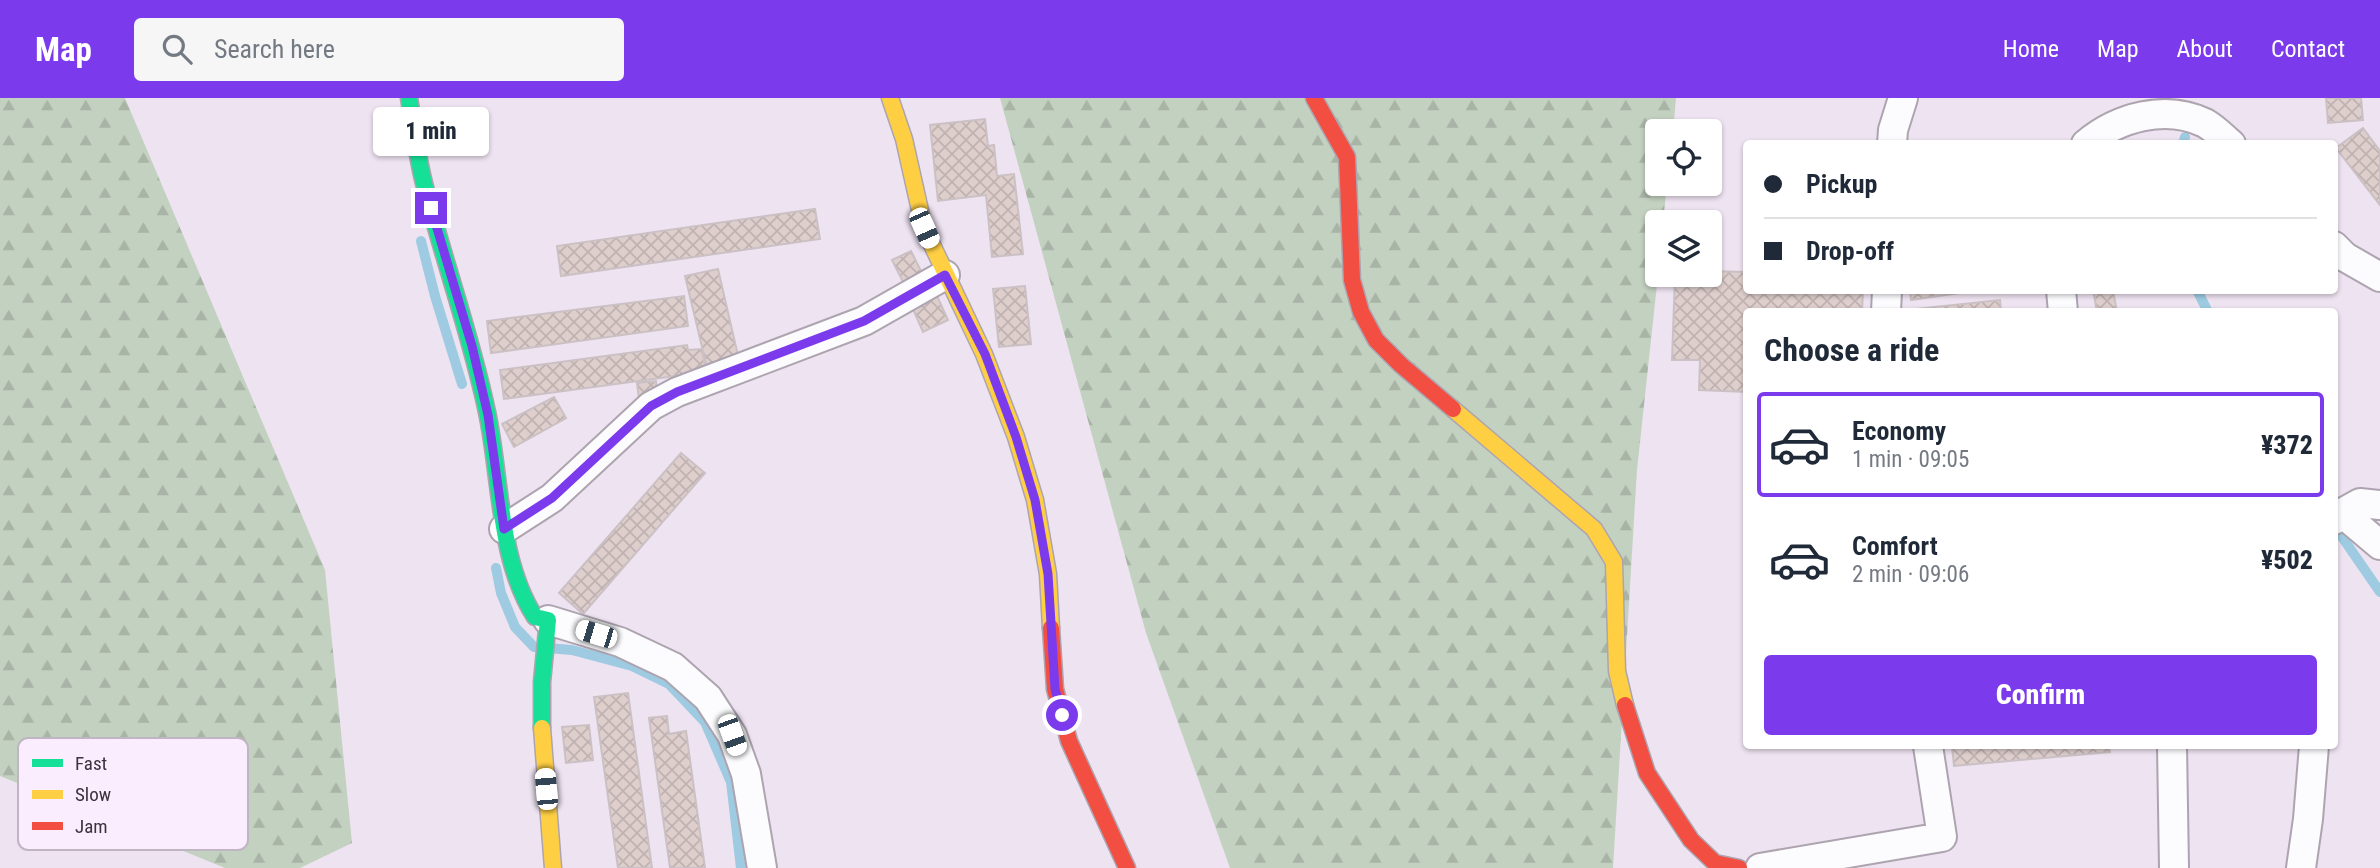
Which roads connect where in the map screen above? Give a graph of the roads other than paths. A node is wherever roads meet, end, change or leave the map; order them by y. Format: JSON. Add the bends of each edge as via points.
{"nodes":[{"id":1,"x":409,"y":98,"type":"edge"},
{"id":2,"x":890,"y":98,"type":"edge"},
{"id":3,"x":1314,"y":98,"type":"edge"},
{"id":4,"x":1903,"y":98,"type":"edge"},
{"id":5,"x":1892,"y":140,"type":"edge"},
{"id":6,"x":2091,"y":140,"type":"edge"},
{"id":7,"x":2226,"y":140,"type":"edge"},
{"id":8,"x":2338,"y":250,"type":"edge"},
{"id":9,"x":945,"y":275,"type":"junction"},
{"id":10,"x":2380,"y":277,"type":"edge"},
{"id":11,"x":2380,"y":505,"type":"edge"},
{"id":12,"x":2338,"y":517,"type":"edge"},
{"id":13,"x":504,"y":529,"type":"junction"},
{"id":14,"x":2380,"y":545,"type":"edge"},
{"id":15,"x":546,"y":629,"type":"junction"},
{"id":16,"x":1928,"y":749,"type":"edge"},
{"id":17,"x":2172,"y":749,"type":"edge"},
{"id":18,"x":2314,"y":749,"type":"edge"},
{"id":19,"x":553,"y":868,"type":"edge"},
{"id":20,"x":762,"y":868,"type":"edge"},
{"id":21,"x":1127,"y":868,"type":"edge"},
{"id":22,"x":1739,"y":868,"type":"edge"},
{"id":23,"x":1760,"y":868,"type":"edge"},
{"id":24,"x":2174,"y":868,"type":"edge"},
{"id":25,"x":2301,"y":868,"type":"edge"}],
"edges":[{"from":1,"to":13,"type":"street","via":[[424,185],[488,415]]},
{"from":2,"to":9,"type":"street","via":[[924,228]]},
{"from":3,"to":22,"type":"street","via":[[1347,157],[1353,280],[1361,312],[1376,340],[1594,529],[1614,562],[1616,671],[1647,773],[1691,840],[1715,863]]},
{"from":4,"to":5,"type":"street"},
{"from":6,"to":7,"type":"street","via":[[2133,117],[2170,114],[2205,123]]},
{"from":8,"to":10,"type":"street"},
{"from":9,"to":13,"type":"street","via":[[864,321],[651,406],[552,498]]},
{"from":9,"to":21,"type":"street","via":[[985,354],[1016,437],[1035,500],[1048,574],[1055,689],[1069,741]]},
{"from":11,"to":12,"type":"street","via":[[2360,503]]},
{"from":12,"to":14,"type":"street"},
{"from":13,"to":15,"type":"street","via":[[524,600]]},
{"from":15,"to":19,"type":"street","via":[[542,734]]},
{"from":15,"to":20,"type":"street","via":[[620,642],[673,667],[708,698],[732,735],[746,774]]},
{"from":16,"to":23,"type":"street","via":[[1941,836]]},
{"from":17,"to":24,"type":"street"},
{"from":18,"to":25,"type":"street"}]}
